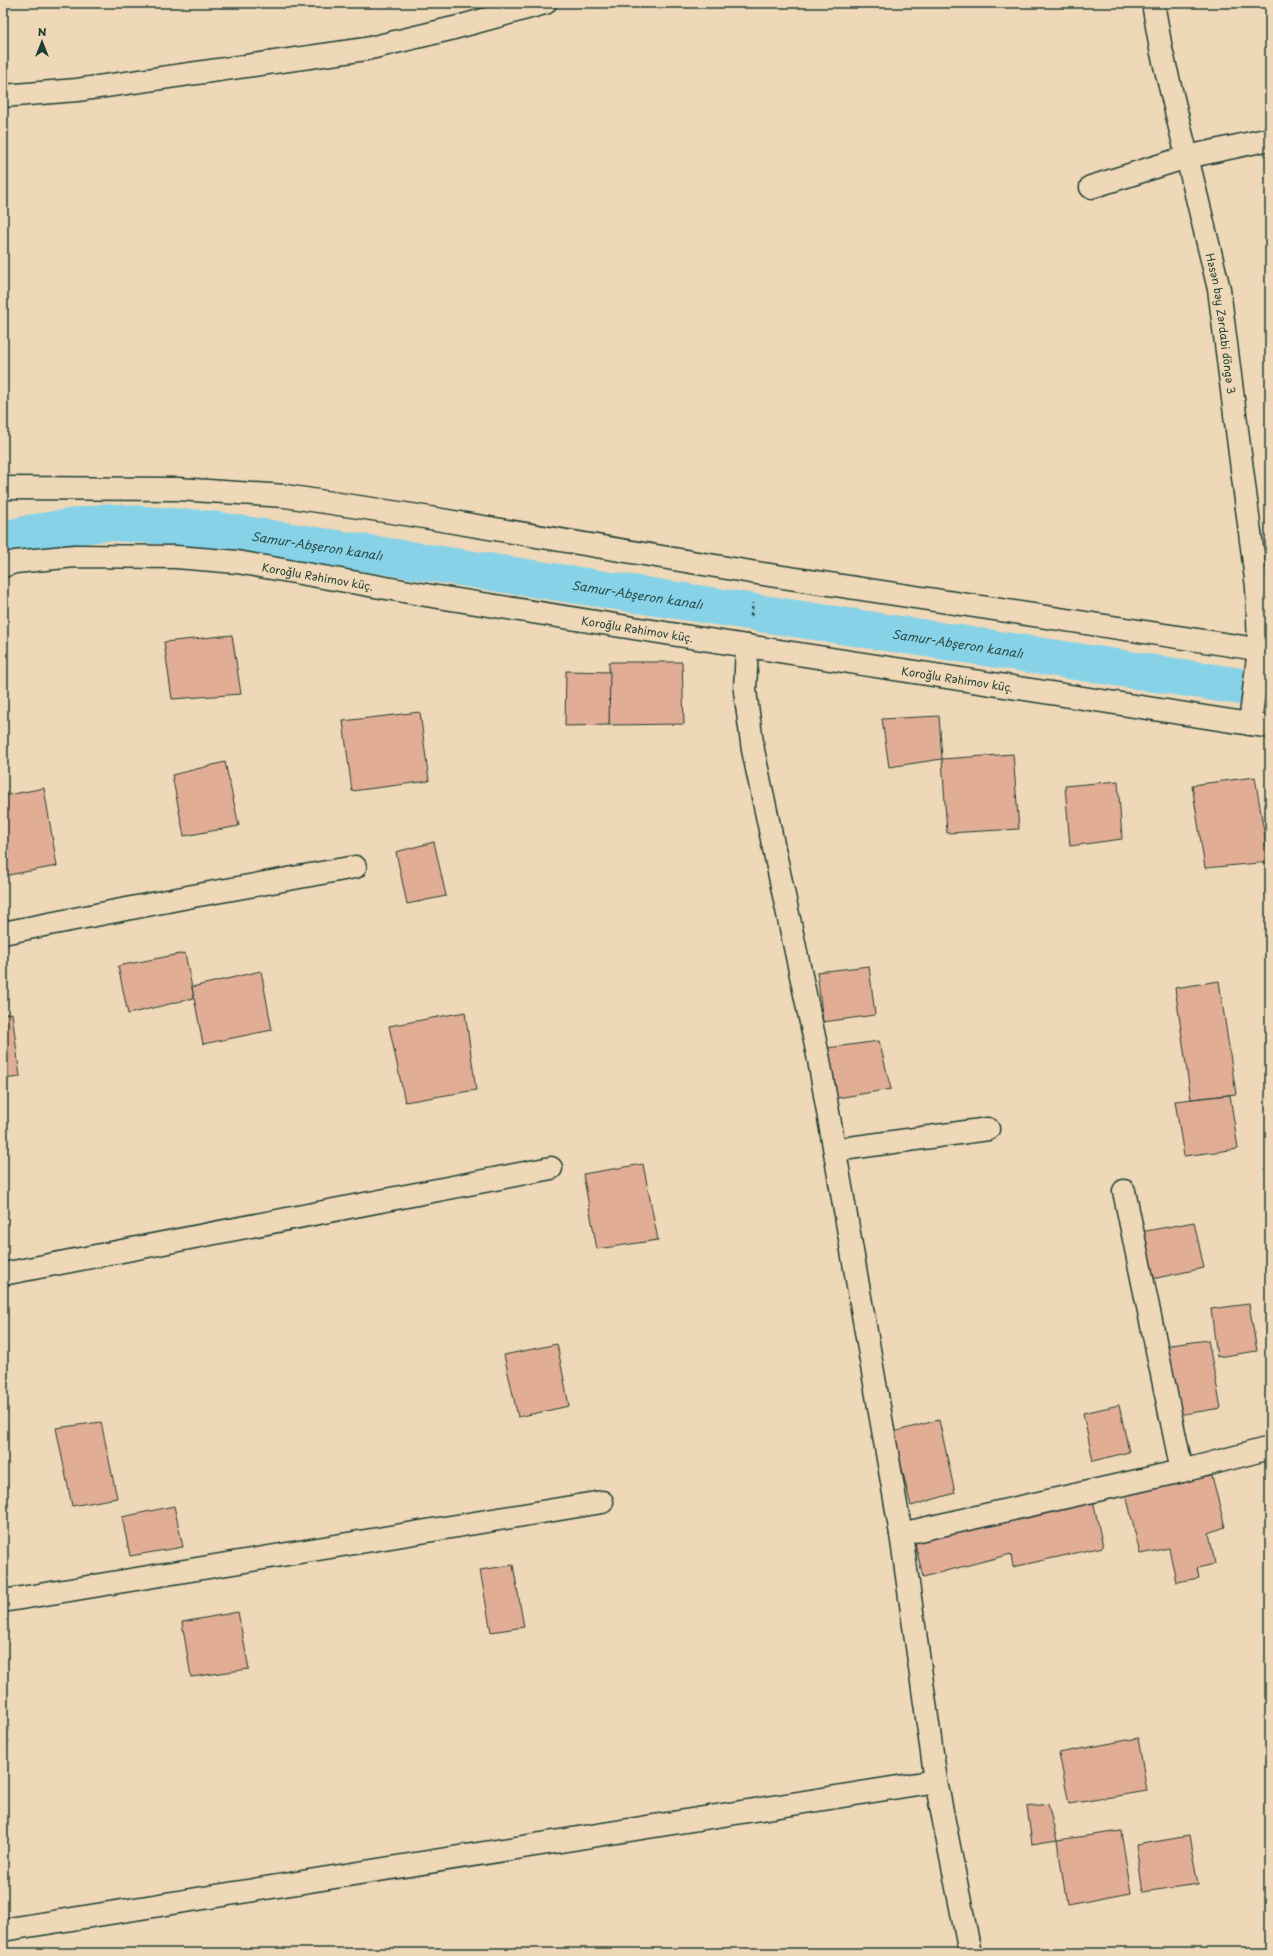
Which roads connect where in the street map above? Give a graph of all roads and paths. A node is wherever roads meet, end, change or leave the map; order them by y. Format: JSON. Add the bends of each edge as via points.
{"nodes":[{"id":1,"x":545,"y":3,"type":"edge"},
{"id":2,"x":1153,"y":3,"type":"edge"},
{"id":3,"x":3,"y":96,"type":"edge"},
{"id":4,"x":1270,"y":139,"type":"edge"},
{"id":5,"x":1187,"y":157,"type":"junction"},
{"id":6,"x":1091,"y":187,"type":"dead end"},
{"id":7,"x":3,"y":488,"type":"edge"},
{"id":8,"x":3,"y":566,"type":"edge"},
{"id":9,"x":757,"y":573,"type":"junction"},
{"id":10,"x":747,"y":646,"type":"junction"},
{"id":11,"x":1265,"y":650,"type":"edge"},
{"id":12,"x":1260,"y":725,"type":"edge"},
{"id":13,"x":355,"y":867,"type":"dead end"},
{"id":14,"x":3,"y":933,"type":"edge"},
{"id":15,"x":988,"y":1129,"type":"dead end"},
{"id":16,"x":835,"y":1150,"type":"junction"},
{"id":17,"x":551,"y":1168,"type":"dead end"},
{"id":18,"x":1124,"y":1191,"type":"dead end"},
{"id":19,"x":3,"y":1274,"type":"edge"},
{"id":20,"x":1270,"y":1448,"type":"edge"},
{"id":21,"x":1182,"y":1471,"type":"junction"},
{"id":22,"x":602,"y":1502,"type":"dead end"},
{"id":23,"x":901,"y":1534,"type":"junction"},
{"id":24,"x":3,"y":1602,"type":"edge"},
{"id":25,"x":936,"y":1781,"type":"junction"},
{"id":26,"x":3,"y":1930,"type":"edge"},
{"id":27,"x":970,"y":1953,"type":"edge"}],
"edges":[{"from":1,"to":3,"type":"street","via":[[366,49],[77,90]]},
{"from":2,"to":5,"type":"street","name":"Həsən bəy Zərdabi döngə 3","via":[[1161,49]]},
{"from":4,"to":5,"type":"street"},
{"from":5,"to":6,"type":"street"},
{"from":5,"to":11,"type":"street","name":"Həsən bəy Zərdabi döngə 3","via":[[1219,288]]},
{"from":7,"to":9,"type":"street","via":[[178,489],[285,496]]},
{"from":8,"to":10,"type":"street","name":"Koroğlu Rəhimov küç.","via":[[15,562],[75,556],[176,557],[237,562]]},
{"from":9,"to":10,"type":"path"},
{"from":9,"to":11,"type":"street"},
{"from":10,"to":12,"type":"street","name":"Koroğlu Rəhimov küç."},
{"from":10,"to":16,"type":"street","via":[[745,691],[753,750],[820,1060]]},
{"from":11,"to":12,"type":"street","name":"Həsən bəy Zərdabi döngə 3"},
{"from":13,"to":14,"type":"street"},
{"from":15,"to":16,"type":"street"},
{"from":16,"to":23,"type":"street"},
{"from":17,"to":19,"type":"street"},
{"from":18,"to":21,"type":"street"},
{"from":20,"to":21,"type":"street"},
{"from":21,"to":23,"type":"street"},
{"from":22,"to":24,"type":"street"},
{"from":23,"to":25,"type":"street"},
{"from":25,"to":26,"type":"street"},
{"from":25,"to":27,"type":"street"}]}
